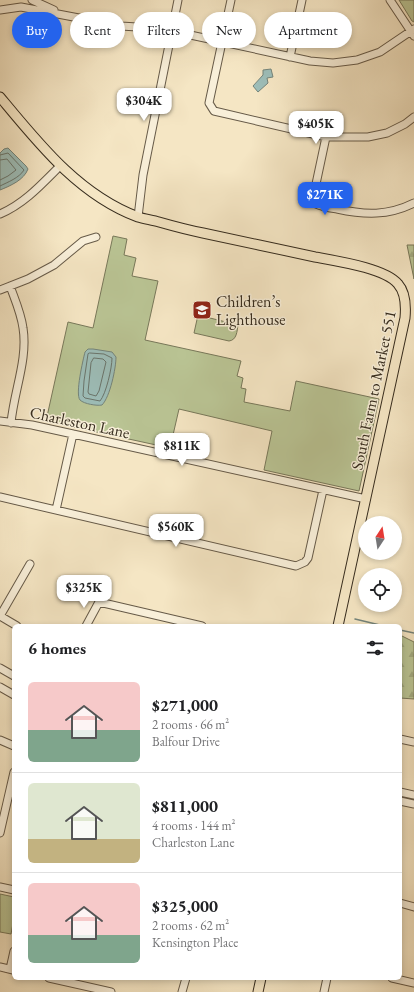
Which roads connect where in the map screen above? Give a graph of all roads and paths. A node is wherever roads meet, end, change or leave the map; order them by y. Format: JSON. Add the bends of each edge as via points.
{"nodes":[{"id":1,"x":32,"y":0,"type":"edge"},
{"id":2,"x":178,"y":0,"type":"edge"},
{"id":3,"x":231,"y":0,"type":"edge"},
{"id":4,"x":302,"y":0,"type":"edge"},
{"id":5,"x":390,"y":0,"type":"edge"},
{"id":6,"x":0,"y":10,"type":"edge"},
{"id":7,"x":176,"y":12,"type":"edge"},
{"id":8,"x":228,"y":12,"type":"edge"},
{"id":9,"x":63,"y":14,"type":"junction"},
{"id":10,"x":133,"y":27,"type":"edge"},
{"id":11,"x":413,"y":32,"type":"edge"},
{"id":12,"x":169,"y":48,"type":"edge"},
{"id":13,"x":221,"y":48,"type":"edge"},
{"id":14,"x":249,"y":48,"type":"edge"},
{"id":15,"x":290,"y":57,"type":"junction"},
{"id":16,"x":0,"y":97,"type":"edge"},
{"id":17,"x":414,"y":117,"type":"edge"},
{"id":18,"x":326,"y":137,"type":"junction"},
{"id":19,"x":60,"y":166,"type":"junction"},
{"id":20,"x":414,"y":203,"type":"edge"},
{"id":21,"x":0,"y":214,"type":"edge"},
{"id":22,"x":138,"y":217,"type":"junction"},
{"id":23,"x":96,"y":237,"type":"dead end"},
{"id":24,"x":10,"y":286,"type":"junction"},
{"id":25,"x":0,"y":290,"type":"edge"},
{"id":26,"x":0,"y":421,"type":"edge"},
{"id":27,"x":11,"y":423,"type":"junction"},
{"id":28,"x":73,"y":434,"type":"junction"},
{"id":29,"x":323,"y":490,"type":"junction"},
{"id":30,"x":0,"y":497,"type":"edge"},
{"id":31,"x":366,"y":499,"type":"junction"},
{"id":32,"x":56,"y":510,"type":"junction"},
{"id":33,"x":30,"y":564,"type":"dead end"},
{"id":34,"x":0,"y":616,"type":"edge"},
{"id":35,"x":14,"y":624,"type":"edge"},
{"id":36,"x":87,"y":624,"type":"edge"},
{"id":37,"x":193,"y":624,"type":"edge"},
{"id":38,"x":338,"y":624,"type":"edge"},
{"id":39,"x":0,"y":668,"type":"edge"},
{"id":40,"x":12,"y":675,"type":"edge"},
{"id":41,"x":0,"y":687,"type":"edge"},
{"id":42,"x":12,"y":694,"type":"edge"},
{"id":43,"x":402,"y":739,"type":"edge"},
{"id":44,"x":0,"y":740,"type":"edge"},
{"id":45,"x":414,"y":742,"type":"edge"},
{"id":46,"x":12,"y":745,"type":"edge"},
{"id":47,"x":12,"y":779,"type":"edge"},
{"id":48,"x":402,"y":792,"type":"edge"},
{"id":49,"x":414,"y":795,"type":"edge"},
{"id":50,"x":402,"y":801,"type":"edge"},
{"id":51,"x":414,"y":804,"type":"edge"},
{"id":52,"x":2,"y":816,"type":"edge"},
{"id":53,"x":0,"y":833,"type":"edge"},
{"id":54,"x":0,"y":887,"type":"edge"},
{"id":55,"x":12,"y":890,"type":"edge"},
{"id":56,"x":402,"y":904,"type":"edge"},
{"id":57,"x":414,"y":907,"type":"edge"},
{"id":58,"x":0,"y":967,"type":"edge"},
{"id":59,"x":12,"y":969,"type":"edge"},
{"id":60,"x":58,"y":980,"type":"edge"},
{"id":61,"x":185,"y":980,"type":"edge"},
{"id":62,"x":261,"y":980,"type":"edge"},
{"id":63,"x":327,"y":980,"type":"edge"},
{"id":64,"x":401,"y":980,"type":"edge"},
{"id":65,"x":414,"y":983,"type":"edge"},
{"id":66,"x":111,"y":992,"type":"edge"},
{"id":67,"x":182,"y":992,"type":"edge"},
{"id":68,"x":258,"y":992,"type":"edge"},
{"id":69,"x":324,"y":992,"type":"edge"}],
"edges":[{"from":1,"to":9,"type":"street"},
{"from":2,"to":7,"type":"street"},
{"from":3,"to":8,"type":"street"},
{"from":4,"to":15,"type":"street"},
{"from":5,"to":11,"type":"street"},
{"from":6,"to":9,"type":"street","via":[[21,7]]},
{"from":9,"to":10,"type":"street"},
{"from":11,"to":15,"type":"street","via":[[380,52],[357,60],[333,63]]},
{"from":12,"to":22,"type":"street","via":[[143,175]]},
{"from":13,"to":18,"type":"street","via":[[209,103],[211,109]]},
{"from":14,"to":15,"type":"street"},
{"from":16,"to":19,"type":"main road","name":"South Farm to Market 551","via":[[33,138]]},
{"from":17,"to":18,"type":"street","via":[[387,133],[368,137]]},
{"from":18,"to":20,"type":"street","via":[[313,198],[316,204],[353,213],[373,214],[392,212]]},
{"from":19,"to":21,"type":"street","via":[[35,191]]},
{"from":19,"to":22,"type":"main road","name":"South Farm to Market 551","via":[[108,202]]},
{"from":22,"to":31,"type":"main road","name":"South Farm to Market 551","via":[[356,266],[388,276],[398,283],[406,303],[405,318]]},
{"from":23,"to":24,"type":"street","via":[[83,241],[54,265]]},
{"from":24,"to":25,"type":"street"},
{"from":24,"to":27,"type":"street","via":[[20,312],[24,348]]},
{"from":26,"to":27,"type":"street","name":"Charleston Lane"},
{"from":27,"to":28,"type":"street","name":"Charleston Lane"},
{"from":28,"to":29,"type":"street","name":"Charleston Lane"},
{"from":28,"to":32,"type":"street"},
{"from":29,"to":31,"type":"street","name":"Charleston Lane"},
{"from":29,"to":32,"type":"street","via":[[308,558],[296,566]]},
{"from":30,"to":32,"type":"street"},
{"from":31,"to":38,"type":"main road","name":"South Farm to Market 551"},
{"from":33,"to":34,"type":"street"},
{"from":34,"to":35,"type":"street"},
{"from":36,"to":37,"type":"street","via":[[99,602]]},
{"from":39,"to":40,"type":"street"},
{"from":41,"to":42,"type":"street"},
{"from":43,"to":45,"type":"street"},
{"from":44,"to":46,"type":"street"},
{"from":47,"to":52,"type":"street"},
{"from":48,"to":49,"type":"street"},
{"from":50,"to":51,"type":"street"},
{"from":52,"to":53,"type":"street"},
{"from":54,"to":55,"type":"street"},
{"from":56,"to":57,"type":"street"},
{"from":58,"to":59,"type":"street"},
{"from":60,"to":66,"type":"street"},
{"from":61,"to":67,"type":"street"},
{"from":62,"to":68,"type":"main road"},
{"from":63,"to":69,"type":"street"},
{"from":64,"to":65,"type":"street"}]}
